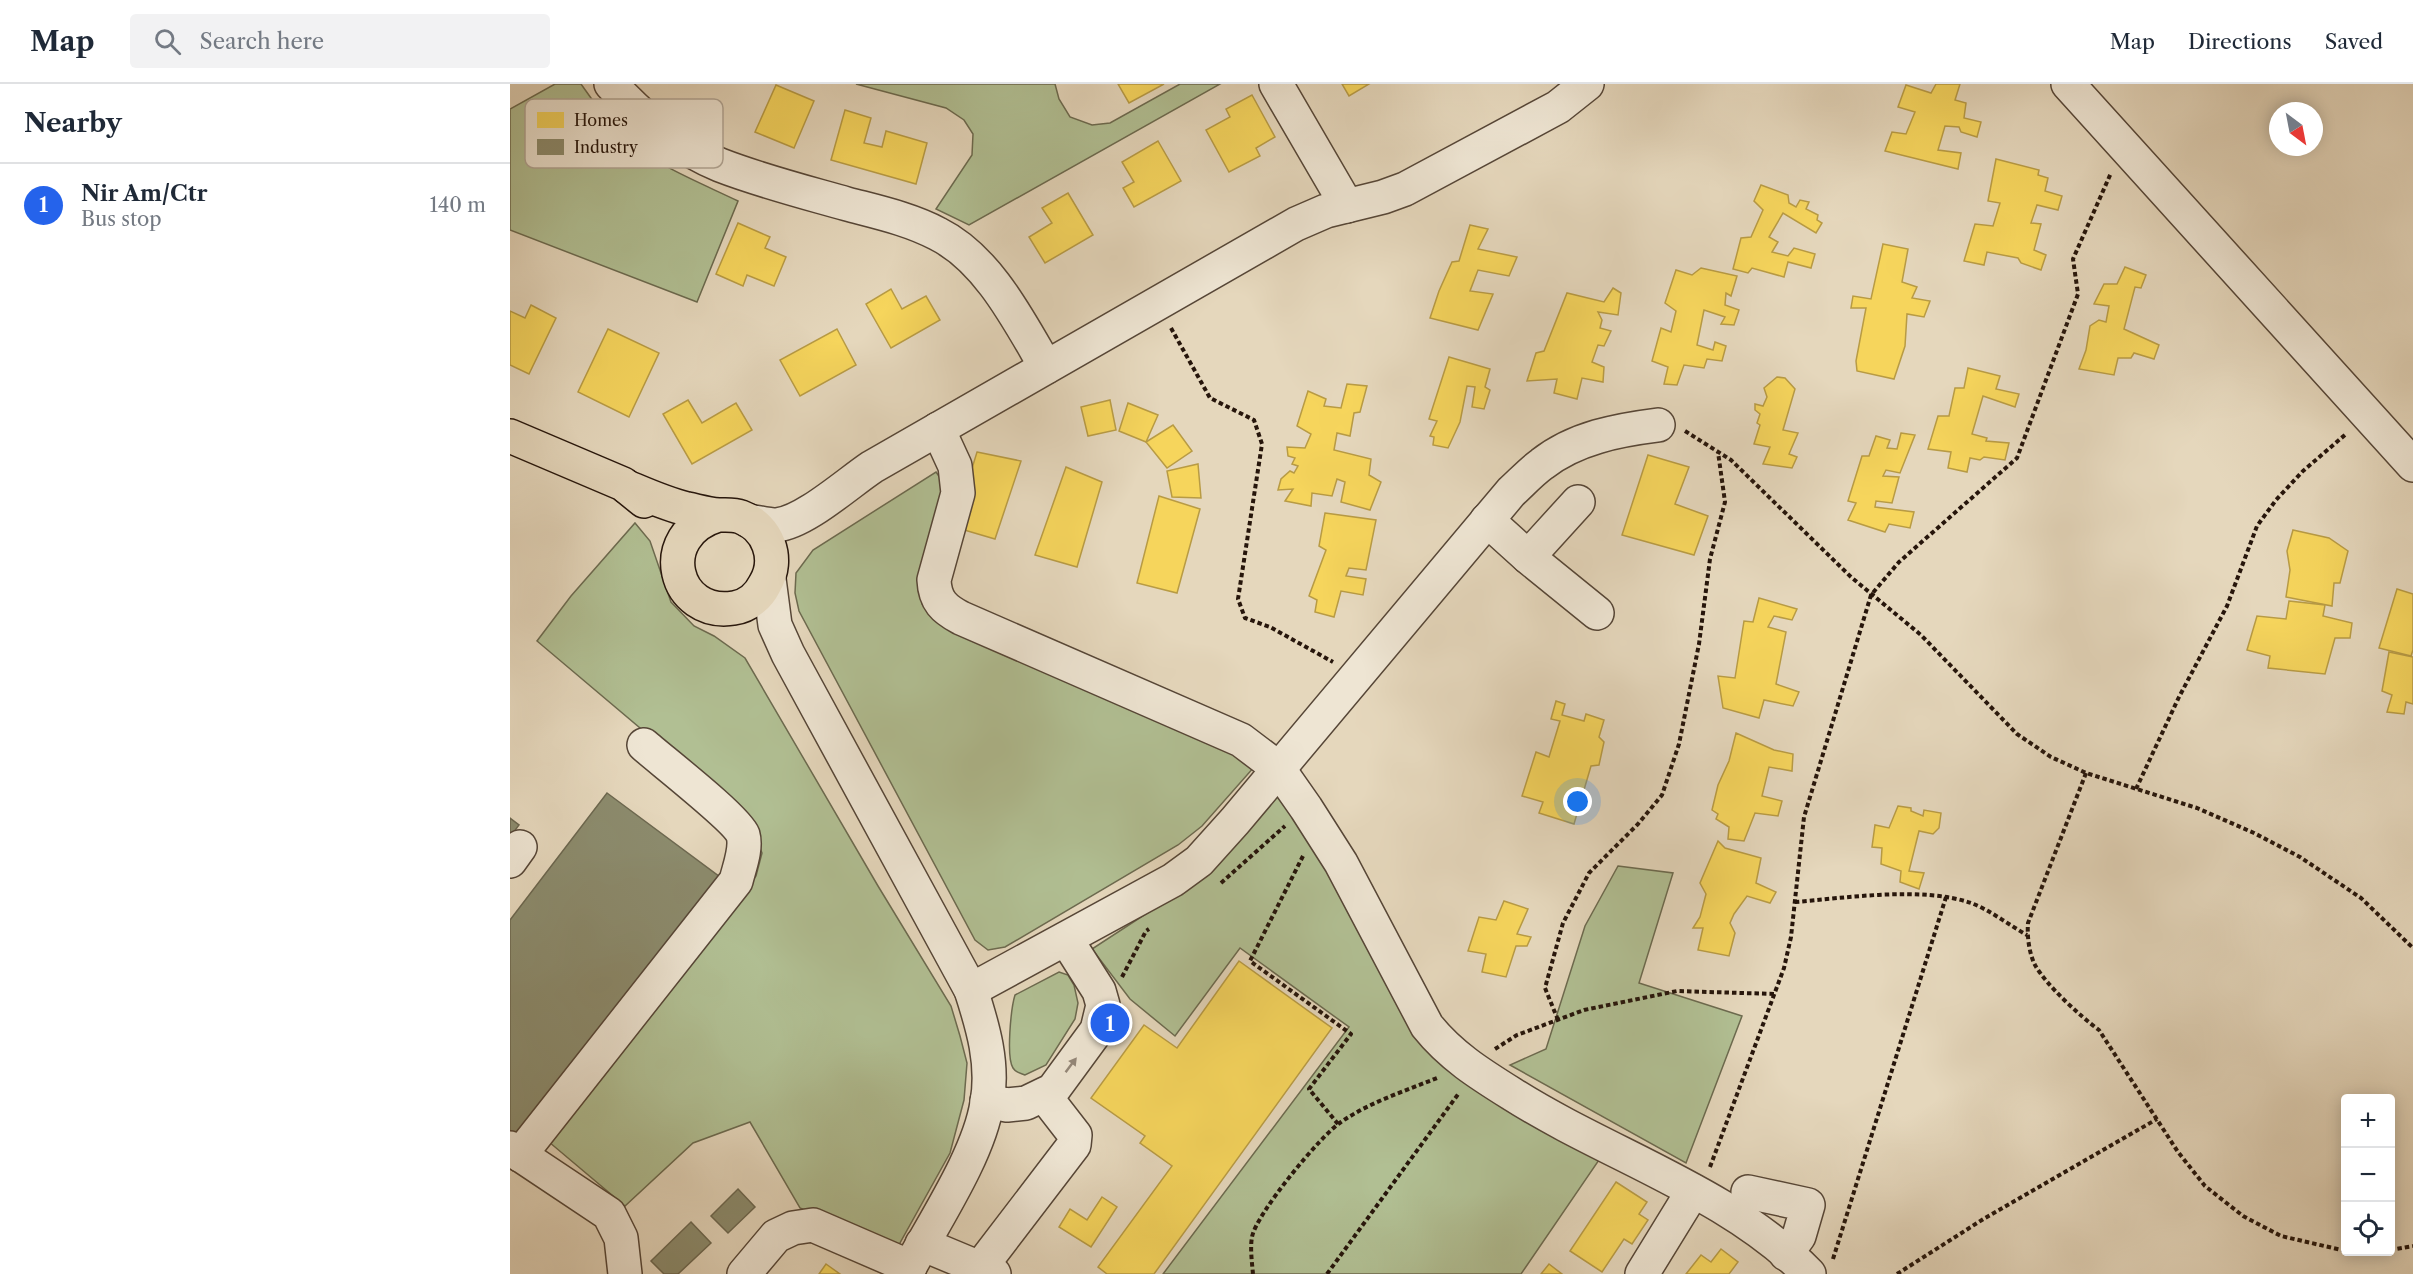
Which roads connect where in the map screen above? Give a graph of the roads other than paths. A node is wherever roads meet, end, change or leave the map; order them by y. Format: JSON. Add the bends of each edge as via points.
{"nodes":[{"id":1,"x":611,"y":84,"type":"edge"},
{"id":2,"x":1276,"y":84,"type":"edge"},
{"id":3,"x":1587,"y":84,"type":"edge"},
{"id":4,"x":2068,"y":84,"type":"edge"},
{"id":5,"x":624,"y":99,"type":"edge"},
{"id":6,"x":723,"y":167,"type":"edge"},
{"id":7,"x":1347,"y":206,"type":"junction"},
{"id":8,"x":1046,"y":367,"type":"junction"},
{"id":9,"x":1658,"y":425,"type":"road end"},
{"id":10,"x":938,"y":429,"type":"junction"},
{"id":11,"x":510,"y":436,"type":"edge"},
{"id":12,"x":2413,"y":465,"type":"edge"},
{"id":13,"x":627,"y":487,"type":"junction"},
{"id":14,"x":1578,"y":502,"type":"dead end"},
{"id":15,"x":816,"y":508,"type":"junction"},
{"id":16,"x":733,"y":518,"type":"junction"},
{"id":17,"x":1486,"y":520,"type":"junction"},
{"id":18,"x":678,"y":552,"type":"junction"},
{"id":19,"x":1528,"y":557,"type":"junction"},
{"id":20,"x":770,"y":572,"type":"junction"},
{"id":21,"x":721,"y":609,"type":"junction"},
{"id":22,"x":1598,"y":613,"type":"dead end"},
{"id":23,"x":790,"y":660,"type":"junction"},
{"id":24,"x":644,"y":745,"type":"dead end"},
{"id":25,"x":1278,"y":768,"type":"junction"},
{"id":26,"x":1065,"y":939,"type":"junction"},
{"id":27,"x":971,"y":990,"type":"junction"},
{"id":28,"x":1044,"y":1095,"type":"junction"},
{"id":29,"x":987,"y":1101,"type":"junction"},
{"id":30,"x":515,"y":1152,"type":"edge"},
{"id":31,"x":1748,"y":1192,"type":"dead end"},
{"id":32,"x":1696,"y":1193,"type":"junction"},
{"id":33,"x":913,"y":1262,"type":"edge"},
{"id":34,"x":1809,"y":1263,"type":"edge"},
{"id":35,"x":987,"y":1271,"type":"edge"},
{"id":36,"x":625,"y":1274,"type":"edge"},
{"id":37,"x":744,"y":1274,"type":"edge"},
{"id":38,"x":1642,"y":1274,"type":"edge"}],
"edges":[{"from":1,"to":5,"type":"street"},
{"from":2,"to":7,"type":"street"},
{"from":3,"to":7,"type":"street","via":[[1558,107],[1405,189]]},
{"from":4,"to":12,"type":"street"},
{"from":6,"to":8,"type":"street","via":[[898,218],[939,234],[983,270],[1008,302]]},
{"from":7,"to":8,"type":"street","via":[[1296,224]]},
{"from":8,"to":10,"type":"street"},
{"from":9,"to":17,"type":"street","via":[[1576,444],[1543,463]]},
{"from":10,"to":15,"type":"street","via":[[872,467]]},
{"from":10,"to":25,"type":"street","via":[[955,466],[958,493],[934,580],[940,604],[961,618],[1241,740]]},
{"from":11,"to":13,"type":"main road"},
{"from":13,"to":16,"type":"main road","via":[[664,502]]},
{"from":13,"to":18,"type":"main road","via":[[656,513]]},
{"from":14,"to":19,"type":"street"},
{"from":15,"to":16,"type":"street","via":[[776,525]]},
{"from":15,"to":20,"type":"street"},
{"from":16,"to":18,"type":"main road","via":[[697,524]]},
{"from":16,"to":20,"type":"main road","via":[[767,539]]},
{"from":17,"to":19,"type":"street"},
{"from":17,"to":25,"type":"street"},
{"from":18,"to":21,"type":"main road","via":[[677,565],[686,590],[696,600]]},
{"from":19,"to":22,"type":"street"},
{"from":20,"to":21,"type":"main road","via":[[761,592],[750,602]]},
{"from":20,"to":23,"type":"street","via":[[775,625]]},
{"from":21,"to":23,"type":"street","via":[[767,636]]},
{"from":23,"to":27,"type":"street"},
{"from":24,"to":30,"type":"street","via":[[728,817],[742,835],[743,855],[736,881]]},
{"from":25,"to":26,"type":"street","via":[[1199,861]]},
{"from":25,"to":32,"type":"street","via":[[1312,817],[1427,1026],[1443,1046],[1535,1109]]},
{"from":26,"to":27,"type":"street"},
{"from":28,"to":26,"type":"street","one_way":true,"via":[[1053,1089],[1097,1030],[1103,1005],[1099,991]]},
{"from":27,"to":29,"type":"street","via":[[987,1047]]},
{"from":28,"to":29,"type":"street","via":[[1026,1103],[1007,1105]]},
{"from":28,"to":35,"type":"street","via":[[1075,1135],[1074,1145]]},
{"from":29,"to":33,"type":"street","via":[[979,1135]]},
{"from":30,"to":36,"type":"street","via":[[609,1214],[621,1238]]},
{"from":31,"to":34,"type":"street","via":[[1808,1206],[1799,1236]]},
{"from":32,"to":34,"type":"street"},
{"from":32,"to":38,"type":"street"},
{"from":33,"to":35,"type":"street"},
{"from":33,"to":37,"type":"street","via":[[813,1226],[793,1228],[777,1236]]}]}
